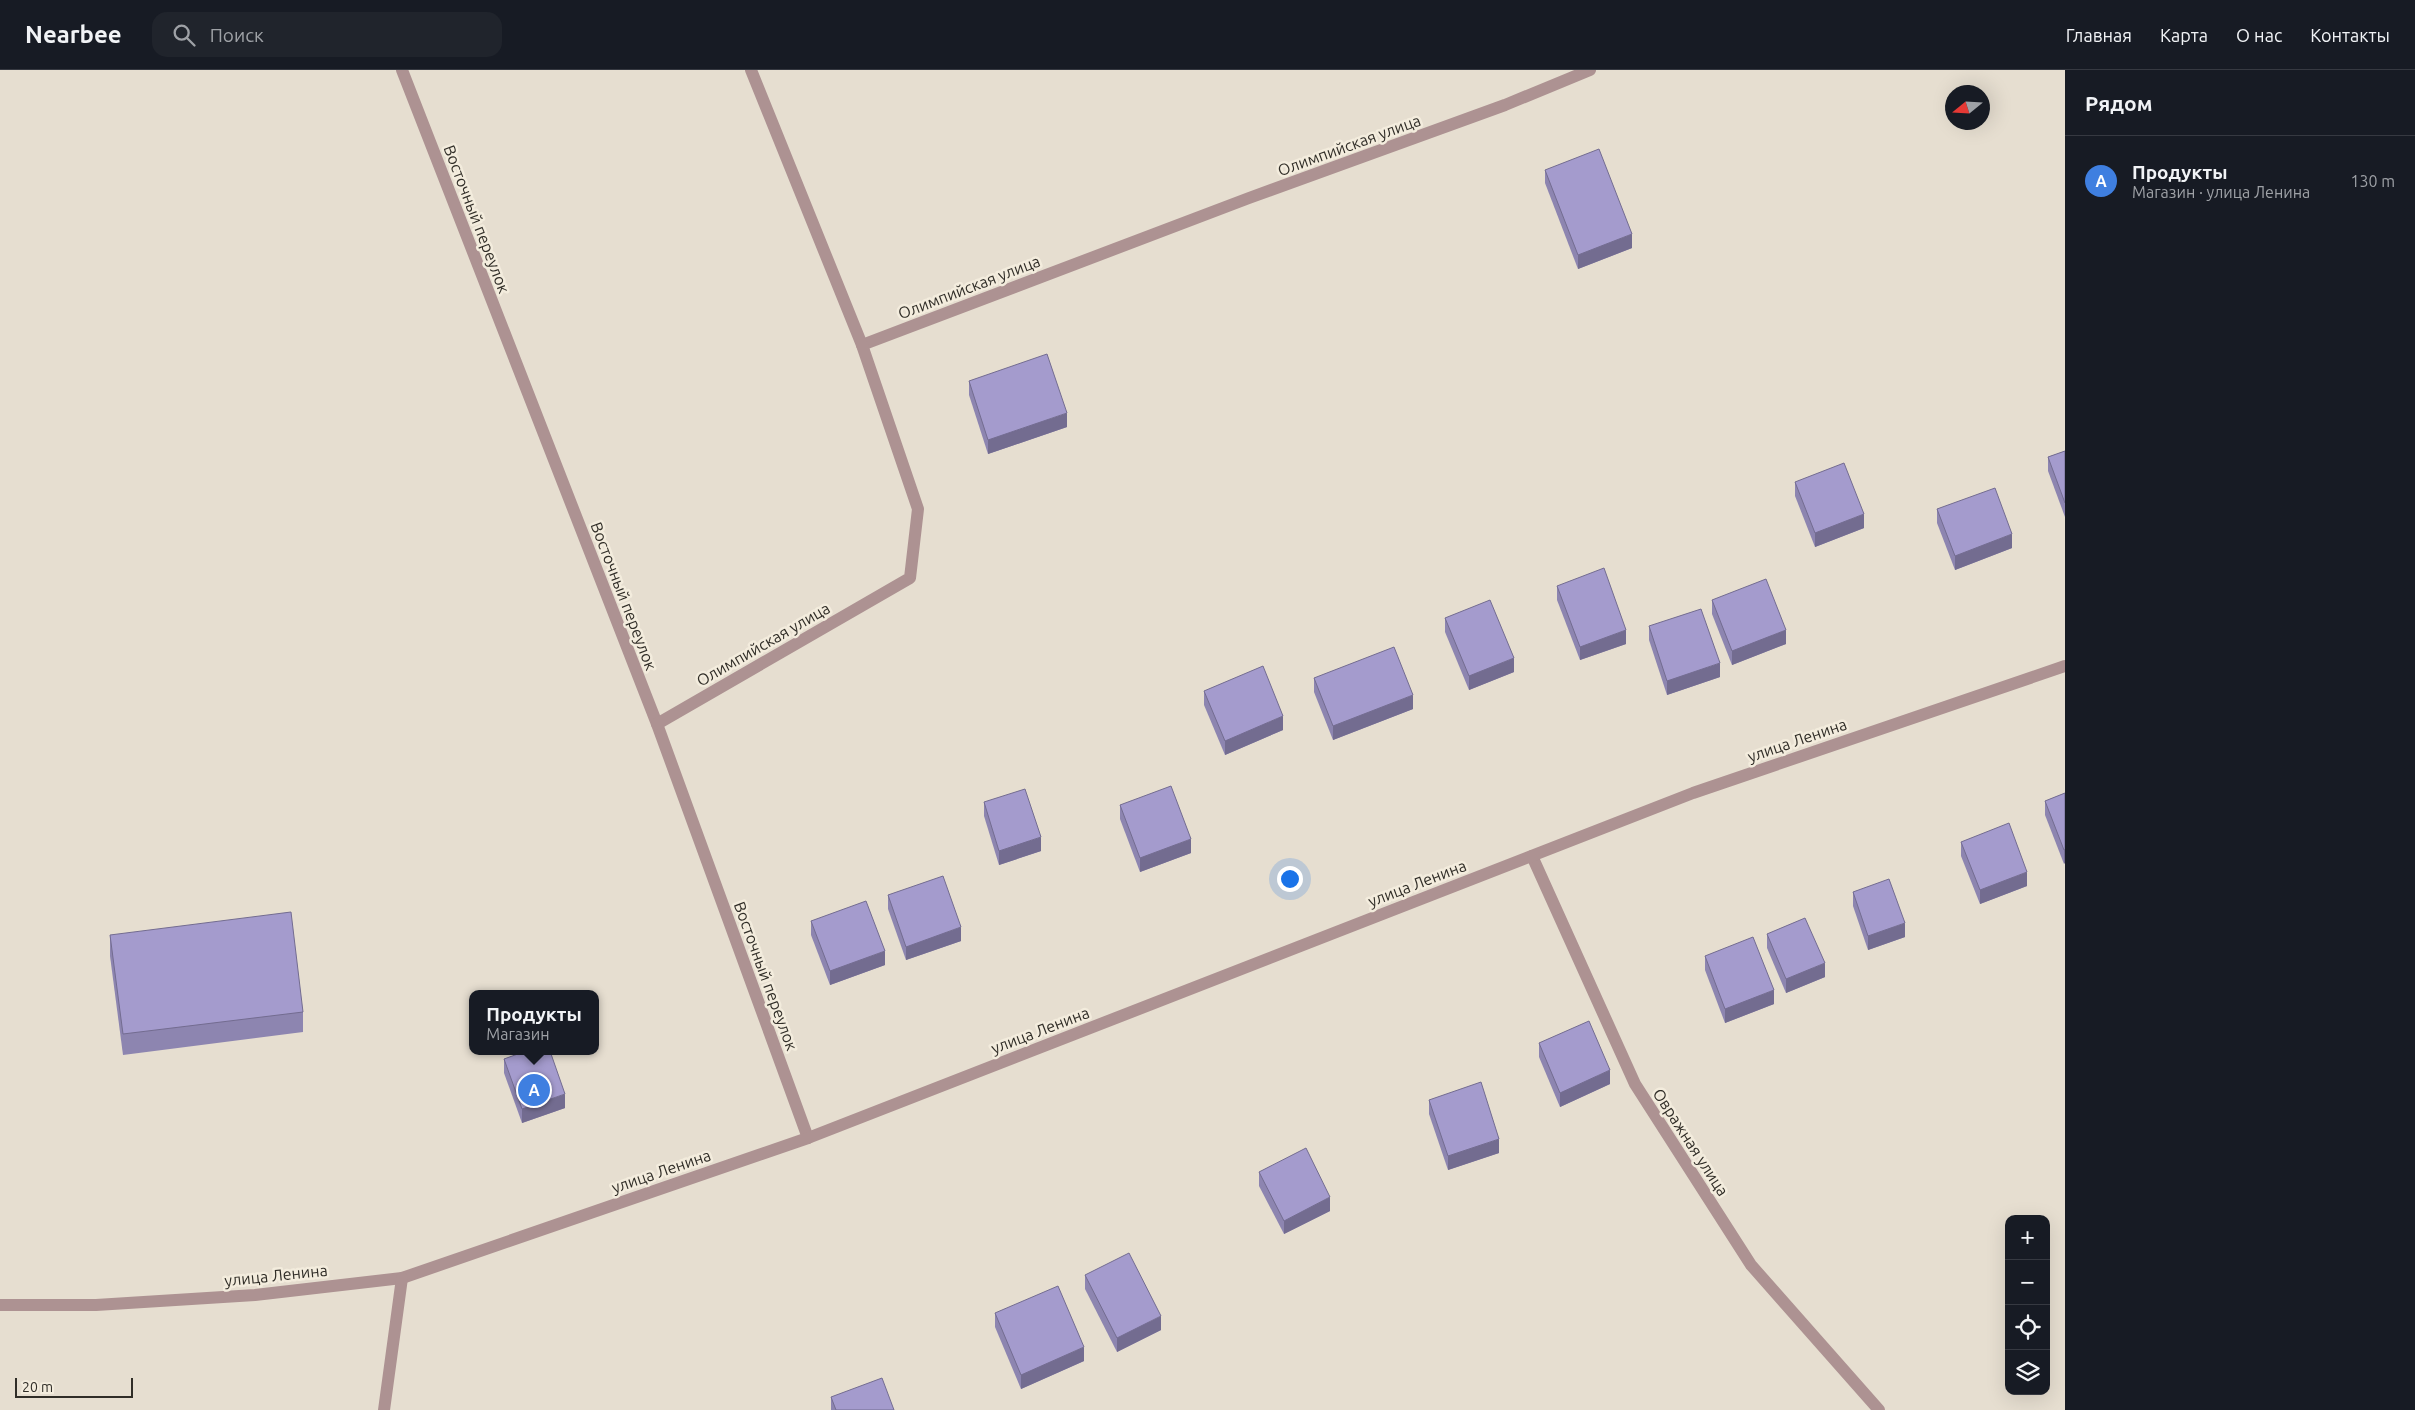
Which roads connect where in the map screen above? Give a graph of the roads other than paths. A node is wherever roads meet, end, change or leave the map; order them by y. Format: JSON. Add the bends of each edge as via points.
{"nodes":[{"id":1,"x":402,"y":70,"type":"edge"},
{"id":2,"x":751,"y":70,"type":"edge"},
{"id":3,"x":1590,"y":70,"type":"edge"},
{"id":4,"x":862,"y":346,"type":"junction"},
{"id":5,"x":2065,"y":666,"type":"edge"},
{"id":6,"x":657,"y":724,"type":"junction"},
{"id":7,"x":1532,"y":856,"type":"junction"},
{"id":8,"x":808,"y":1138,"type":"junction"},
{"id":9,"x":402,"y":1278,"type":"junction"},
{"id":10,"x":0,"y":1305,"type":"edge"},
{"id":11,"x":384,"y":1410,"type":"edge"},
{"id":12,"x":1879,"y":1410,"type":"edge"}],
"edges":[{"from":1,"to":6,"type":"street","name":"Восточный переулок"},
{"from":2,"to":4,"type":"street"},
{"from":3,"to":4,"type":"street","name":"Олимпийская улица","via":[[1505,105],[1249,198]]},
{"from":4,"to":6,"type":"street","name":"Олимпийская улица","via":[[918,509],[910,578]]},
{"from":5,"to":7,"type":"street","name":"улица Ленина","via":[[1693,793]]},
{"from":6,"to":8,"type":"street","name":"Восточный переулок"},
{"from":7,"to":8,"type":"street","name":"улица Ленина"},
{"from":7,"to":12,"type":"street","name":"Овражная улица","via":[[1635,1084],[1751,1265]]},
{"from":8,"to":9,"type":"street","name":"улица Ленина"},
{"from":9,"to":10,"type":"street","name":"улица Ленина","via":[[255,1295],[96,1305]]},
{"from":9,"to":11,"type":"street"}]}
